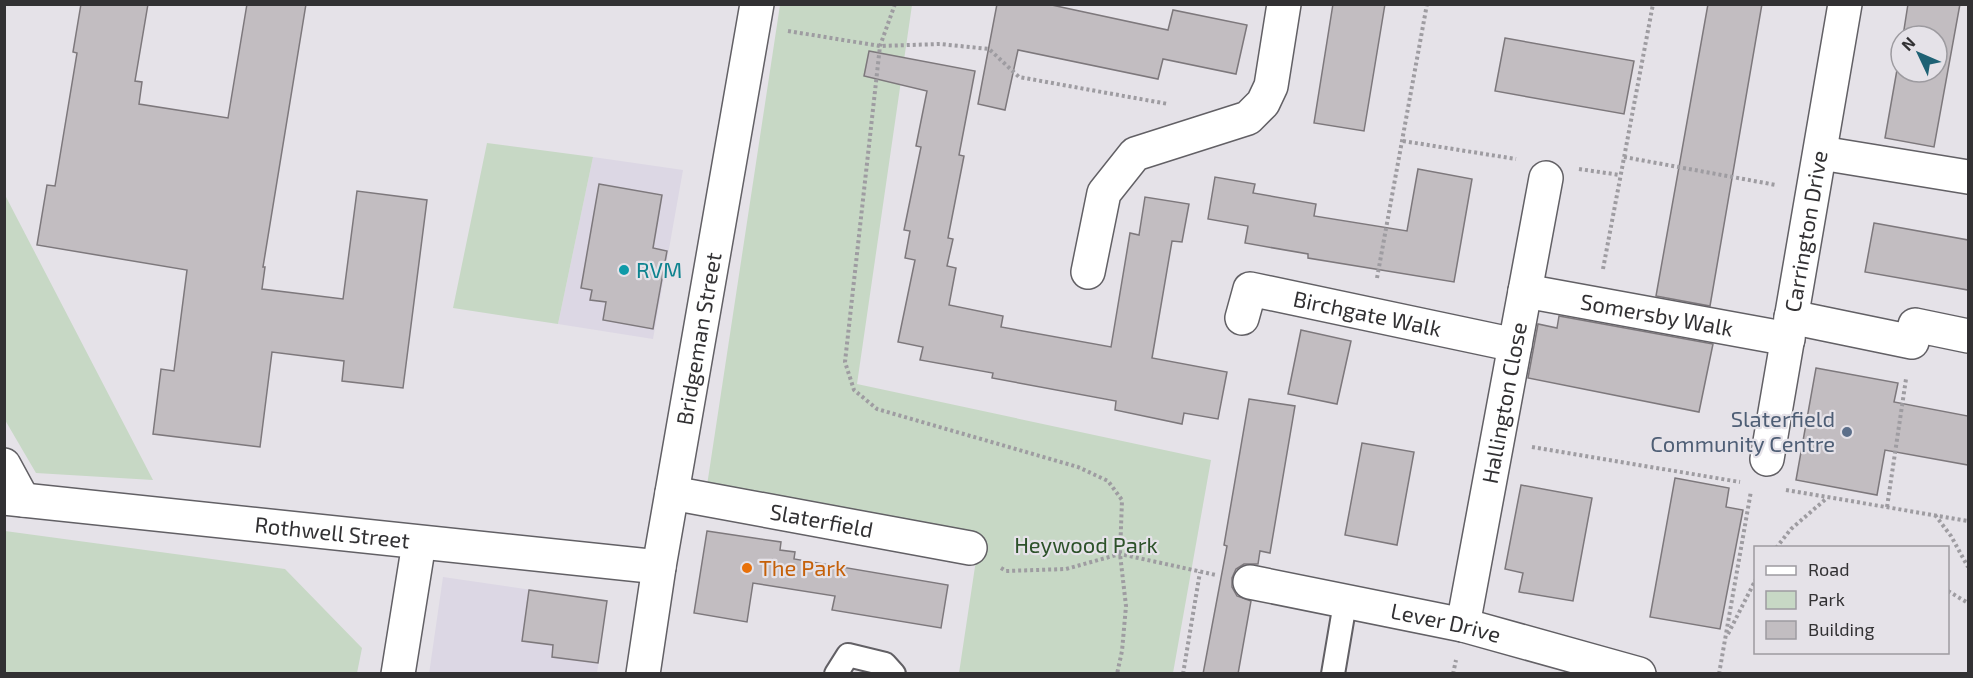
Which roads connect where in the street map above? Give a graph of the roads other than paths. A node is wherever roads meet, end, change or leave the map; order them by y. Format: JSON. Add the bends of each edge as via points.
{"nodes":[{"id":1,"x":1284,"y":4,"type":"edge"},
{"id":2,"x":1845,"y":4,"type":"edge"},
{"id":3,"x":755,"y":15,"type":"edge"},
{"id":4,"x":1821,"y":153,"type":"junction"},
{"id":5,"x":1547,"y":169,"type":"road end"},
{"id":6,"x":1968,"y":177,"type":"edge"},
{"id":7,"x":1088,"y":272,"type":"dead end"},
{"id":8,"x":1525,"y":291,"type":"junction"},
{"id":9,"x":1242,"y":318,"type":"dead end"},
{"id":10,"x":1789,"y":328,"type":"junction"},
{"id":11,"x":1968,"y":336,"type":"edge"},
{"id":12,"x":1515,"y":345,"type":"junction"},
{"id":13,"x":4,"y":465,"type":"edge"},
{"id":14,"x":1759,"y":472,"type":"road end"},
{"id":15,"x":672,"y":493,"type":"junction"},
{"id":16,"x":14,"y":499,"type":"edge"},
{"id":17,"x":419,"y":543,"type":"junction"},
{"id":18,"x":970,"y":548,"type":"road end"},
{"id":19,"x":659,"y":567,"type":"junction"},
{"id":20,"x":1250,"y":582,"type":"road end"},
{"id":21,"x":1345,"y":603,"type":"junction"},
{"id":22,"x":1463,"y":625,"type":"junction"},
{"id":23,"x":398,"y":674,"type":"edge"},
{"id":24,"x":643,"y":674,"type":"edge"},
{"id":25,"x":836,"y":674,"type":"edge"},
{"id":26,"x":894,"y":674,"type":"edge"},
{"id":27,"x":1334,"y":674,"type":"edge"},
{"id":28,"x":1639,"y":674,"type":"edge"}],
"edges":[{"from":1,"to":7,"type":"street","via":[[1272,86],[1263,103],[1248,118],[1135,154],[1104,193]]},
{"from":2,"to":4,"type":"street","name":"Carrington Drive"},
{"from":3,"to":15,"type":"street","name":"Bridgeman Street"},
{"from":4,"to":6,"type":"street"},
{"from":4,"to":10,"type":"street","name":"Carrington Drive"},
{"from":5,"to":8,"type":"street","name":"Hallington Close"},
{"from":8,"to":10,"type":"street","name":"Somersby Walk"},
{"from":8,"to":12,"type":"street","name":"Hallington Close"},
{"from":9,"to":12,"type":"street","name":"Birchgate Walk","via":[[1250,289]]},
{"from":10,"to":11,"type":"street","name":"Somersby Walk","via":[[1912,342],[1915,326]]},
{"from":10,"to":14,"type":"street","name":"Carrington Drive"},
{"from":12,"to":22,"type":"street","name":"Hallington Close"},
{"from":13,"to":16,"type":"street"},
{"from":15,"to":18,"type":"street","name":"Slaterfield"},
{"from":15,"to":19,"type":"street","name":"Bridgeman Street"},
{"from":16,"to":17,"type":"street","name":"Rothwell Street"},
{"from":17,"to":19,"type":"street","name":"Rothwell Street"},
{"from":17,"to":23,"type":"street"},
{"from":19,"to":24,"type":"street","name":"Bridgeman Street"},
{"from":20,"to":21,"type":"street","name":"Lever Drive"},
{"from":21,"to":22,"type":"street","name":"Lever Drive"},
{"from":21,"to":27,"type":"lane"},
{"from":22,"to":28,"type":"street","name":"Lever Drive"},
{"from":25,"to":26,"type":"lane","via":[[848,655],[885,664]]}]}
